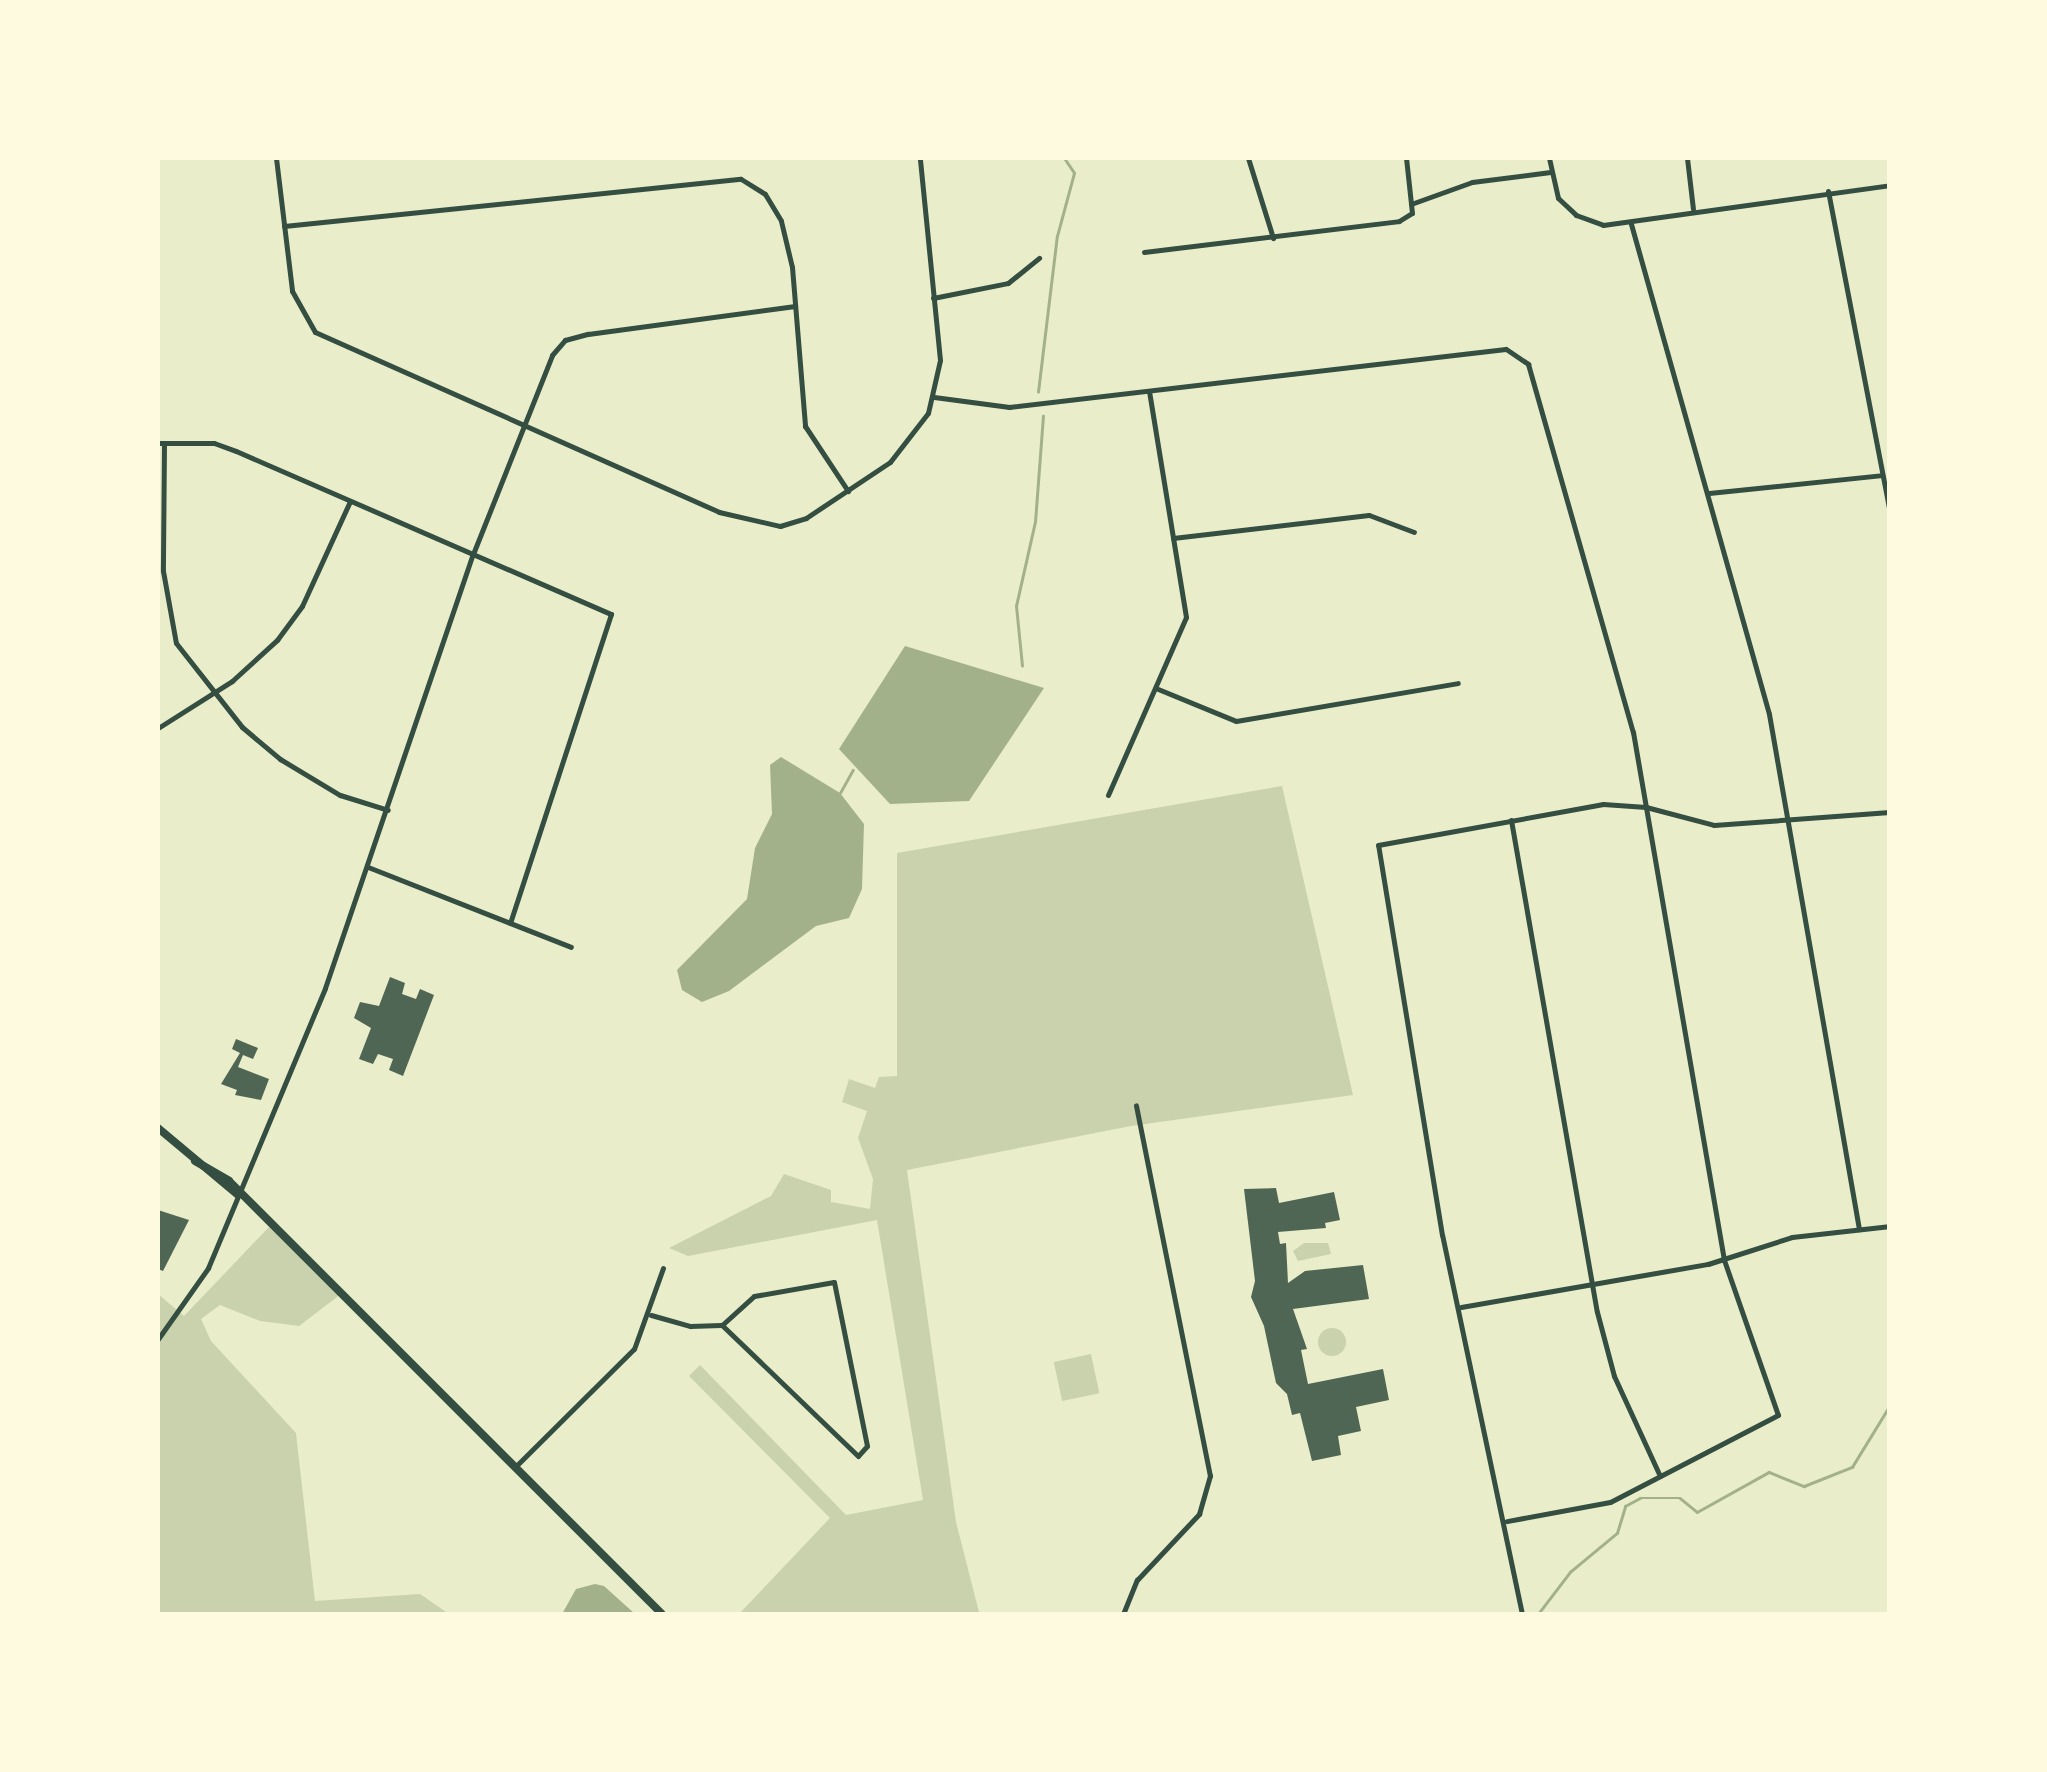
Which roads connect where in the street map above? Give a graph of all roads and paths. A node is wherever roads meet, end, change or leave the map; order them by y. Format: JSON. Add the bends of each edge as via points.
{"nodes":[{"id":1,"x":276,"y":158,"type":"edge"},
{"id":2,"x":920,"y":158,"type":"edge"},
{"id":3,"x":1248,"y":158,"type":"edge"},
{"id":4,"x":1406,"y":158,"type":"edge"},
{"id":5,"x":1548,"y":158,"type":"edge"},
{"id":6,"x":1687,"y":158,"type":"edge"},
{"id":7,"x":1550,"y":172,"type":"junction"},
{"id":8,"x":1890,"y":185,"type":"edge"},
{"id":9,"x":1828,"y":190,"type":"junction"},
{"id":10,"x":1411,"y":204,"type":"junction"},
{"id":11,"x":1693,"y":209,"type":"junction"},
{"id":12,"x":1631,"y":224,"type":"junction"},
{"id":13,"x":284,"y":226,"type":"junction"},
{"id":14,"x":1273,"y":238,"type":"junction"},
{"id":15,"x":1144,"y":252,"type":"dead end"},
{"id":16,"x":1039,"y":258,"type":"dead end"},
{"id":17,"x":933,"y":298,"type":"junction"},
{"id":18,"x":795,"y":306,"type":"junction"},
{"id":19,"x":1149,"y":392,"type":"junction"},
{"id":20,"x":934,"y":397,"type":"junction"},
{"id":21,"x":523,"y":427,"type":"junction"},
{"id":22,"x":161,"y":443,"type":"edge"},
{"id":23,"x":1882,"y":475,"type":"junction"},
{"id":24,"x":848,"y":491,"type":"junction"},
{"id":25,"x":1709,"y":493,"type":"junction"},
{"id":26,"x":350,"y":500,"type":"junction"},
{"id":27,"x":1890,"y":512,"type":"edge"},
{"id":28,"x":1414,"y":532,"type":"dead end"},
{"id":29,"x":1174,"y":538,"type":"junction"},
{"id":30,"x":473,"y":554,"type":"junction"},
{"id":31,"x":1458,"y":683,"type":"dead end"},
{"id":32,"x":1158,"y":688,"type":"junction"},
{"id":33,"x":214,"y":694,"type":"junction"},
{"id":34,"x":158,"y":728,"type":"edge"},
{"id":35,"x":1108,"y":795,"type":"dead end"},
{"id":36,"x":1646,"y":807,"type":"junction"},
{"id":37,"x":388,"y":810,"type":"junction"},
{"id":38,"x":1890,"y":812,"type":"edge"},
{"id":39,"x":1789,"y":819,"type":"junction"},
{"id":40,"x":1511,"y":820,"type":"junction"},
{"id":41,"x":368,"y":867,"type":"junction"},
{"id":42,"x":510,"y":923,"type":"junction"},
{"id":43,"x":571,"y":947,"type":"dead end"},
{"id":44,"x":1136,"y":1105,"type":"dead end"},
{"id":45,"x":158,"y":1128,"type":"edge"},
{"id":46,"x":238,"y":1195,"type":"junction"},
{"id":47,"x":1890,"y":1226,"type":"edge"},
{"id":48,"x":1859,"y":1229,"type":"junction"},
{"id":49,"x":1724,"y":1260,"type":"junction"},
{"id":50,"x":663,"y":1268,"type":"dead end"},
{"id":51,"x":1592,"y":1287,"type":"junction"},
{"id":52,"x":1460,"y":1308,"type":"junction"},
{"id":53,"x":651,"y":1315,"type":"junction"},
{"id":54,"x":722,"y":1324,"type":"junction"},
{"id":55,"x":158,"y":1339,"type":"edge"},
{"id":56,"x":514,"y":1468,"type":"junction"},
{"id":57,"x":1660,"y":1476,"type":"junction"},
{"id":58,"x":1507,"y":1521,"type":"junction"},
{"id":59,"x":662,"y":1614,"type":"edge"},
{"id":60,"x":1123,"y":1614,"type":"edge"},
{"id":61,"x":1522,"y":1614,"type":"edge"}],
"edges":[{"from":1,"to":13,"type":"street"},
{"from":2,"to":17,"type":"street"},
{"from":3,"to":14,"type":"street"},
{"from":4,"to":10,"type":"street"},
{"from":5,"to":7,"type":"street"},
{"from":6,"to":11,"type":"street"},
{"from":7,"to":10,"type":"street","via":[[1472,182]]},
{"from":7,"to":12,"type":"street","via":[[1558,198],[1576,215],[1603,225]]},
{"from":8,"to":9,"type":"street"},
{"from":9,"to":11,"type":"street"},
{"from":9,"to":23,"type":"street"},
{"from":10,"to":14,"type":"street","via":[[1412,213],[1398,221]]},
{"from":11,"to":12,"type":"street"},
{"from":12,"to":25,"type":"street"},
{"from":13,"to":18,"type":"street","via":[[740,179],[765,194],[781,221]]},
{"from":13,"to":21,"type":"street","via":[[292,291],[315,332]]},
{"from":14,"to":15,"type":"street"},
{"from":16,"to":17,"type":"street","via":[[1008,283]]},
{"from":17,"to":20,"type":"street","via":[[940,360]]},
{"from":18,"to":21,"type":"street","via":[[565,340],[552,355]]},
{"from":18,"to":24,"type":"street","via":[[805,426]]},
{"from":19,"to":20,"type":"street","via":[[992,408]]},
{"from":19,"to":29,"type":"street"},
{"from":19,"to":36,"type":"street","via":[[1506,350],[1524,357],[1617,664]]},
{"from":20,"to":24,"type":"street","via":[[910,440]]},
{"from":21,"to":24,"type":"street","via":[[753,524],[792,523]]},
{"from":21,"to":30,"type":"street"},
{"from":22,"to":26,"type":"street","via":[[214,443]]},
{"from":22,"to":33,"type":"street","via":[[168,617],[176,643]]},
{"from":23,"to":25,"type":"street"},
{"from":23,"to":27,"type":"street"},
{"from":25,"to":39,"type":"street","via":[[1769,714]]},
{"from":26,"to":30,"type":"street"},
{"from":26,"to":33,"type":"street","via":[[294,618]]},
{"from":28,"to":29,"type":"street","via":[[1369,514]]},
{"from":29,"to":32,"type":"street","via":[[1186,617]]},
{"from":30,"to":37,"type":"street"},
{"from":30,"to":42,"type":"street","via":[[611,614]]},
{"from":31,"to":32,"type":"street","via":[[1236,721]]},
{"from":32,"to":35,"type":"street"},
{"from":33,"to":34,"type":"street"},
{"from":33,"to":37,"type":"street","via":[[280,759],[340,795]]},
{"from":36,"to":39,"type":"street","via":[[1714,825]]},
{"from":36,"to":40,"type":"street","via":[[1603,804]]},
{"from":36,"to":49,"type":"street"},
{"from":37,"to":41,"type":"street"},
{"from":38,"to":39,"type":"street"},
{"from":39,"to":48,"type":"street"},
{"from":40,"to":51,"type":"street"},
{"from":40,"to":52,"type":"street","via":[[1378,845]]},
{"from":41,"to":42,"type":"street"},
{"from":41,"to":46,"type":"street"},
{"from":42,"to":43,"type":"street"},
{"from":44,"to":60,"type":"street","via":[[1210,1476],[1200,1514],[1137,1580]]},
{"from":45,"to":46,"type":"main road","via":[[222,1175]]},
{"from":46,"to":55,"type":"street","via":[[208,1268]]},
{"from":46,"to":56,"type":"main road"},
{"from":47,"to":48,"type":"street"},
{"from":48,"to":49,"type":"street","via":[[1792,1237]]},
{"from":49,"to":51,"type":"street"},
{"from":49,"to":57,"type":"street","via":[[1778,1414]]},
{"from":50,"to":53,"type":"street"},
{"from":51,"to":52,"type":"street"},
{"from":51,"to":57,"type":"street","via":[[1614,1376]]},
{"from":52,"to":58,"type":"street"},
{"from":53,"to":54,"type":"street","via":[[690,1326]]},
{"from":53,"to":56,"type":"street","via":[[634,1349]]},
{"from":54,"to":54,"type":"street","via":[[858,1456],[868,1446],[834,1282],[754,1296]]},
{"from":56,"to":59,"type":"main road"},
{"from":57,"to":58,"type":"street","via":[[1610,1502]]},
{"from":58,"to":61,"type":"street"}]}
